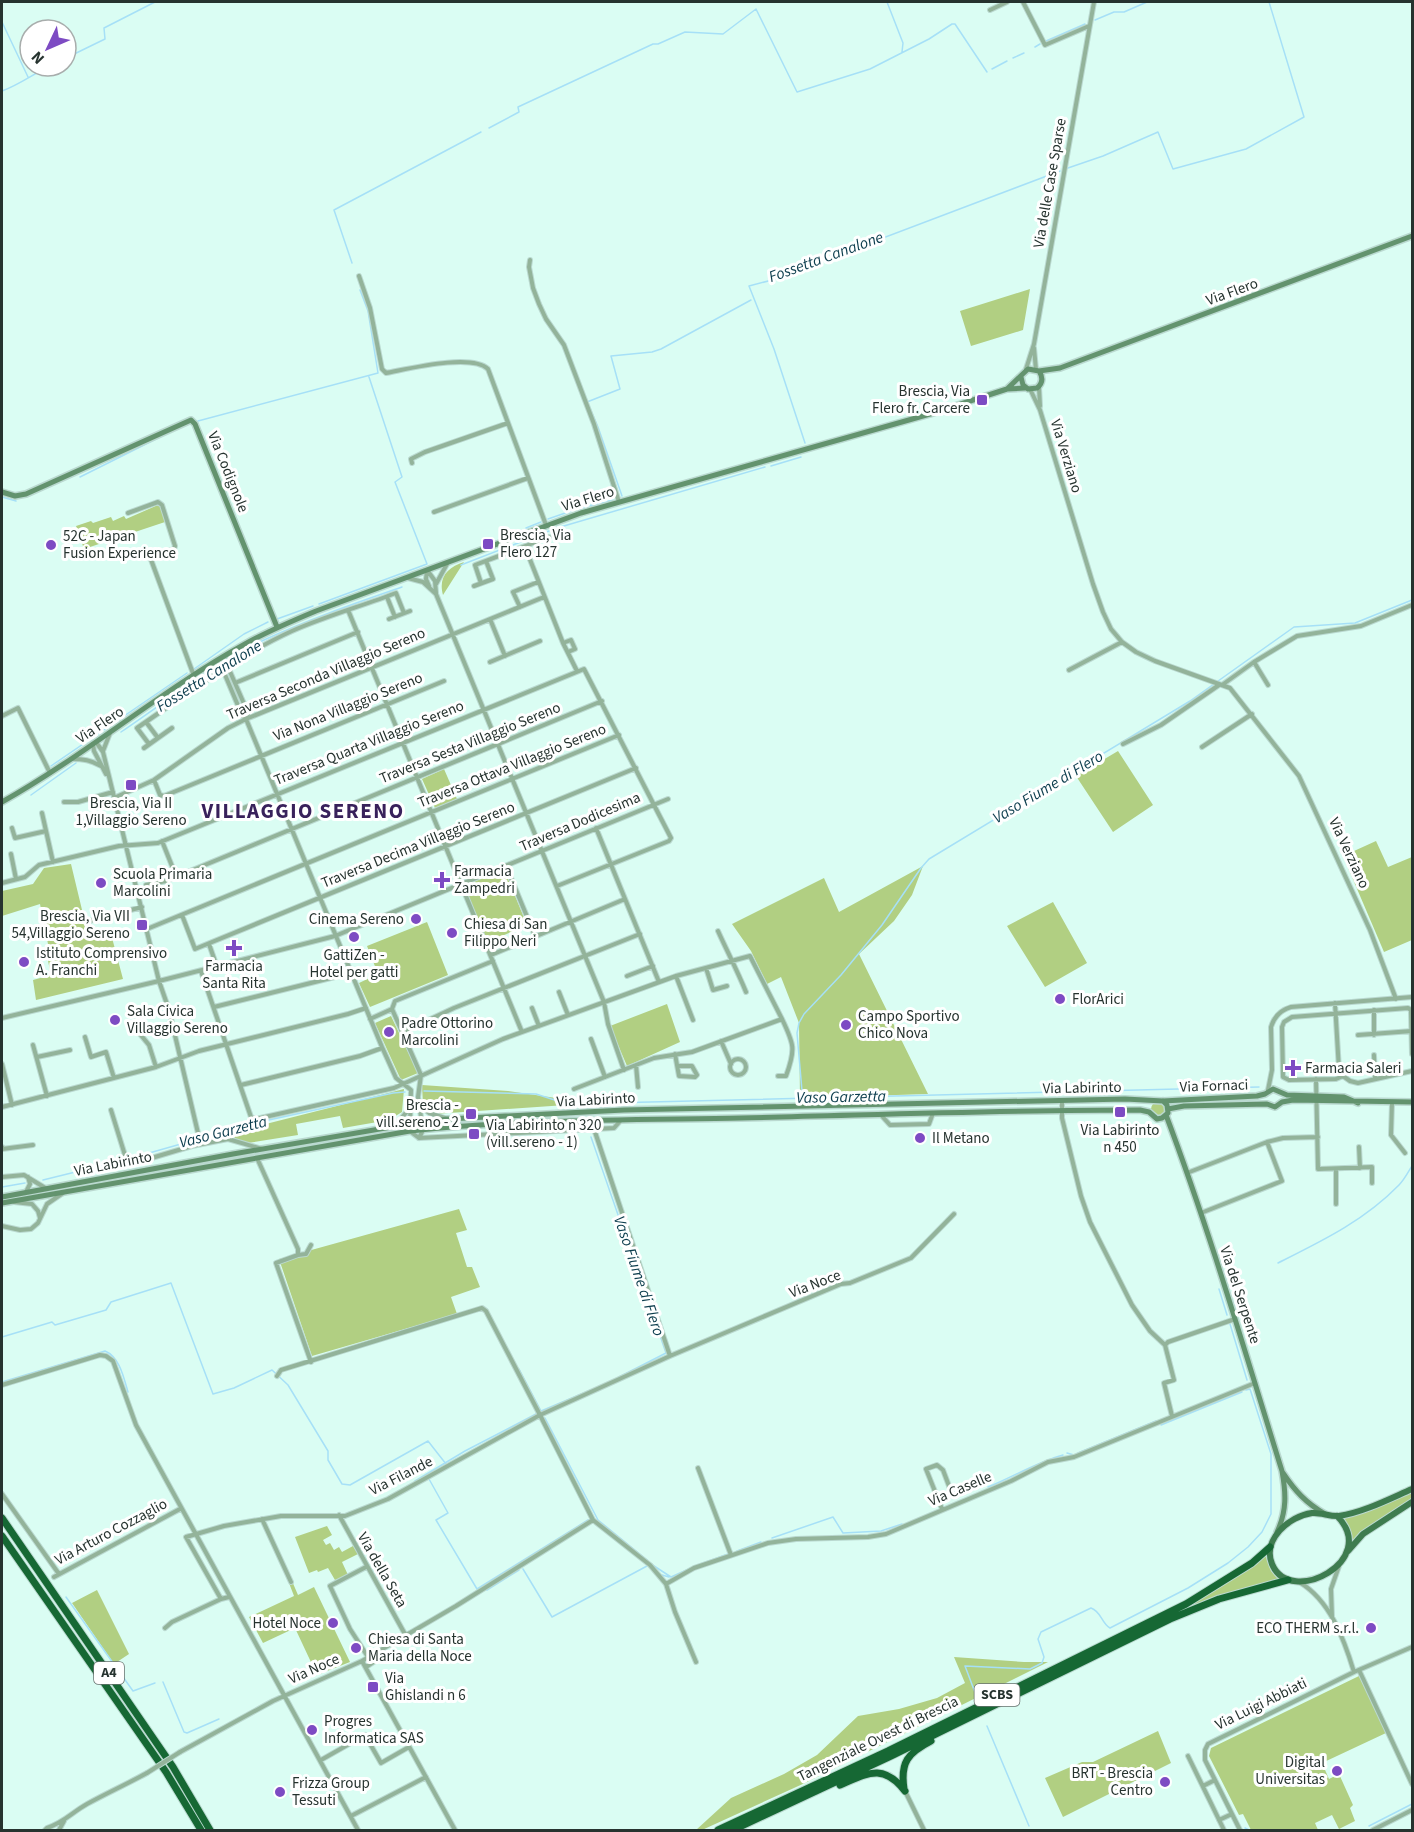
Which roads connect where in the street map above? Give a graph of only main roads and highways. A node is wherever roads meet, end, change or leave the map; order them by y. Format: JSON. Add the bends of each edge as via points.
{"nodes":[{"id":1,"x":1413,"y":1489,"type":"edge"},
{"id":2,"x":1413,"y":1502,"type":"edge"},
{"id":3,"x":1337,"y":1516,"type":"junction"},
{"id":4,"x":2,"y":1518,"type":"edge"},
{"id":5,"x":2,"y":1536,"type":"edge"},
{"id":6,"x":1270,"y":1547,"type":"junction"},
{"id":7,"x":1346,"y":1554,"type":"junction"},
{"id":8,"x":1287,"y":1580,"type":"junction"},
{"id":9,"x":963,"y":1721,"type":"junction"},
{"id":10,"x":804,"y":1797,"type":"junction"},
{"id":11,"x":201,"y":1830,"type":"edge"},
{"id":12,"x":210,"y":1830,"type":"edge"},
{"id":13,"x":718,"y":1830,"type":"edge"},
{"id":14,"x":733,"y":1830,"type":"edge"}],
"edges":[{"from":1,"to":3,"type":"main road"},
{"from":2,"to":7,"type":"main road","name":"Tangenziale Ovest di Brescia","number":"SCBS","via":[[1363,1534]]},
{"from":3,"to":6,"type":"main road","name":"Tangenziale Ovest di Brescia","number":"SCBS","via":[[1316,1513],[1296,1518],[1275,1536]]},
{"from":3,"to":7,"type":"main road","via":[[1350,1540]]},
{"from":4,"to":12,"type":"highway","number":"A4","via":[[173,1767]]},
{"from":5,"to":11,"type":"highway","number":"A4","via":[[166,1772]]},
{"from":6,"to":8,"type":"main road","via":[[1271,1564]]},
{"from":6,"to":13,"type":"highway","name":"Tangenziale Ovest di Brescia","number":"SCBS","via":[[1252,1563],[1186,1604]]},
{"from":7,"to":8,"type":"main road","name":"Tangenziale Ovest di Brescia","number":"SCBS","via":[[1332,1571],[1316,1579]]},
{"from":8,"to":9,"type":"highway","name":"Tangenziale Ovest di Brescia","number":"SCBS","via":[[1187,1611]]},
{"from":9,"to":10,"type":"highway","name":"Tangenziale Ovest di Brescia","number":"SCBS"},
{"from":9,"to":10,"type":"highway","via":[[909,1757],[903,1770],[905,1791],[891,1777],[879,1772]]},
{"from":10,"to":14,"type":"highway","name":"Tangenziale Ovest di Brescia","number":"SCBS"}]}
